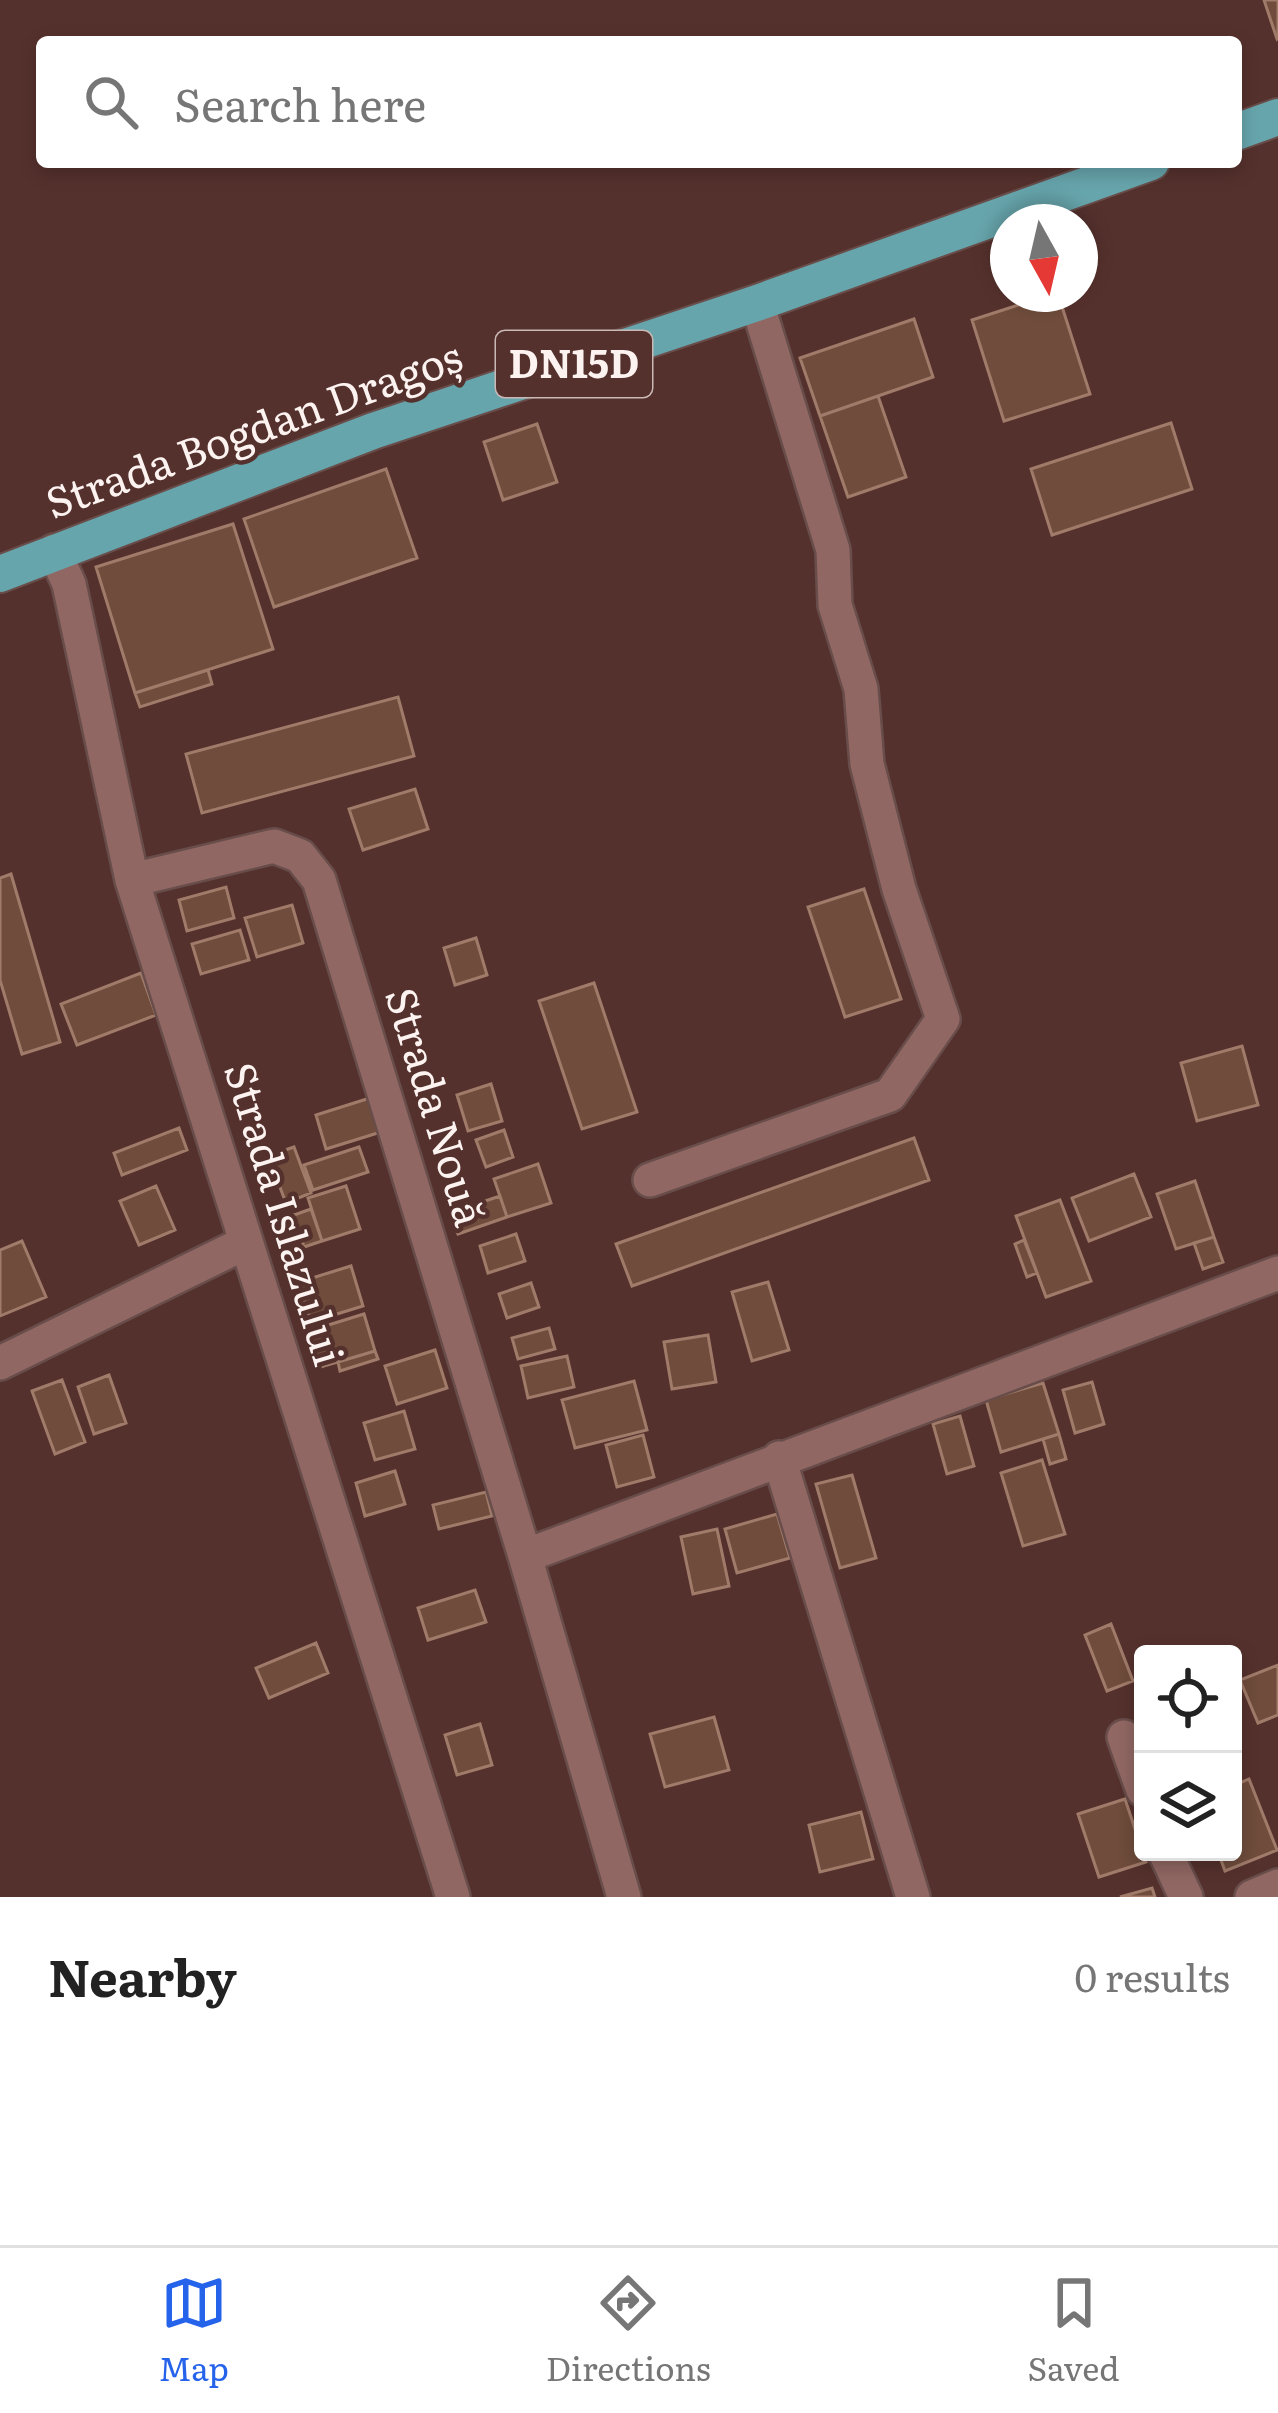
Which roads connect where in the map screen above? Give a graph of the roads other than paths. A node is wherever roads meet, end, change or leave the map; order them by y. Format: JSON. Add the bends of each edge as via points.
{"nodes":[{"id":1,"x":1278,"y":117,"type":"edge"},
{"id":2,"x":1242,"y":130,"type":"edge"},
{"id":3,"x":1134,"y":168,"type":"edge"},
{"id":4,"x":757,"y":302,"type":"junction"},
{"id":5,"x":54,"y":551,"type":"junction"},
{"id":6,"x":0,"y":574,"type":"edge"},
{"id":7,"x":132,"y":880,"type":"junction"},
{"id":8,"x":650,"y":1180,"type":"dead end"},
{"id":9,"x":245,"y":1243,"type":"junction"},
{"id":10,"x":1278,"y":1273,"type":"edge"},
{"id":11,"x":0,"y":1363,"type":"edge"},
{"id":12,"x":779,"y":1458,"type":"junction"},
{"id":13,"x":525,"y":1556,"type":"junction"},
{"id":14,"x":1124,"y":1737,"type":"dead end"},
{"id":15,"x":1134,"y":1765,"type":"edge"},
{"id":16,"x":1169,"y":1861,"type":"edge"},
{"id":17,"x":1278,"y":1886,"type":"edge"},
{"id":18,"x":453,"y":1897,"type":"edge"},
{"id":19,"x":624,"y":1897,"type":"edge"},
{"id":20,"x":913,"y":1897,"type":"edge"},
{"id":21,"x":1186,"y":1897,"type":"edge"},
{"id":22,"x":1252,"y":1897,"type":"edge"}],
"edges":[{"from":1,"to":2,"type":"main road"},
{"from":3,"to":4,"type":"main road","name":"Strada Bogdan Dragoș","number":"DN15D"},
{"from":4,"to":5,"type":"main road","name":"Strada Bogdan Dragoș","number":"DN15D","via":[[373,431]]},
{"from":4,"to":8,"type":"street","via":[[833,550],[835,605],[861,689],[867,764],[899,890],[944,1019],[890,1095]]},
{"from":5,"to":6,"type":"main road","name":"Strada Bogdan Dragoș","number":"DN15D"},
{"from":5,"to":7,"type":"street","name":"Strada Islazului","via":[[69,584]]},
{"from":7,"to":9,"type":"street","name":"Strada Islazului"},
{"from":7,"to":13,"type":"street","name":"Strada Nouă","via":[[274,846],[300,856],[319,880]]},
{"from":9,"to":11,"type":"street"},
{"from":9,"to":18,"type":"street","name":"Strada Islazului"},
{"from":10,"to":12,"type":"street"},
{"from":12,"to":13,"type":"street"},
{"from":12,"to":20,"type":"street"},
{"from":13,"to":19,"type":"street","name":"Strada Nouă"},
{"from":14,"to":15,"type":"street"},
{"from":16,"to":21,"type":"street"},
{"from":17,"to":22,"type":"street"}]}
